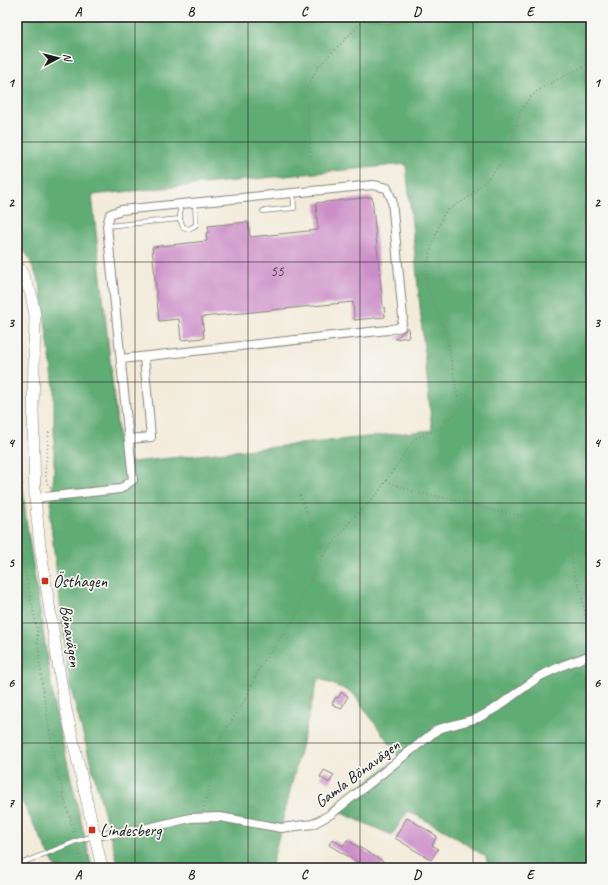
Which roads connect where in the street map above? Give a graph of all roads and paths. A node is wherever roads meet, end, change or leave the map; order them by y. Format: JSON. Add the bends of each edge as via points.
{"nodes":[{"id":1,"x":367,"y":17,"type":"edge"},
{"id":2,"x":383,"y":17,"type":"edge"},
{"id":3,"x":384,"y":24,"type":"dead end"},
{"id":4,"x":591,"y":62,"type":"edge"},
{"id":5,"x":311,"y":156,"type":"dead end"},
{"id":6,"x":293,"y":192,"type":"junction"},
{"id":7,"x":195,"y":202,"type":"junction"},
{"id":8,"x":180,"y":204,"type":"junction"},
{"id":9,"x":263,"y":211,"type":"dead end"},
{"id":10,"x":180,"y":219,"type":"junction"},
{"id":11,"x":107,"y":226,"type":"junction"},
{"id":12,"x":17,"y":264,"type":"edge"},
{"id":13,"x":17,"y":308,"type":"edge"},
{"id":14,"x":144,"y":357,"type":"junction"},
{"id":15,"x":121,"y":359,"type":"junction"},
{"id":16,"x":49,"y":432,"type":"dead end"},
{"id":17,"x":129,"y":439,"type":"junction"},
{"id":18,"x":17,"y":470,"type":"edge"},
{"id":19,"x":386,"y":481,"type":"junction"},
{"id":20,"x":57,"y":489,"type":"dead end"},
{"id":21,"x":300,"y":495,"type":"dead end"},
{"id":22,"x":35,"y":498,"type":"junction"},
{"id":23,"x":591,"y":510,"type":"edge"},
{"id":24,"x":17,"y":533,"type":"edge"},
{"id":25,"x":574,"y":533,"type":"junction"},
{"id":26,"x":323,"y":556,"type":"junction"},
{"id":27,"x":591,"y":645,"type":"edge"},
{"id":28,"x":591,"y":655,"type":"edge"},
{"id":29,"x":201,"y":817,"type":"junction"},
{"id":30,"x":94,"y":836,"type":"junction"},
{"id":31,"x":77,"y":841,"type":"junction"},
{"id":32,"x":17,"y":865,"type":"edge"},
{"id":33,"x":84,"y":868,"type":"edge"},
{"id":34,"x":102,"y":868,"type":"edge"}],
"edges":[{"from":1,"to":5,"type":"path","via":[[318,67],[306,90]]},
{"from":2,"to":3,"type":"path"},
{"from":4,"to":19,"type":"path","via":[[540,89],[532,96],[518,116],[508,150],[498,167],[470,196],[445,214],[433,245],[426,271],[426,283],[446,333],[457,406],[454,414],[436,431],[414,439]]},
{"from":6,"to":7,"type":"street"},
{"from":6,"to":9,"type":"lane","via":[[294,208]]},
{"from":6,"to":14,"type":"street","via":[[373,185],[387,188],[392,200],[403,318],[401,327]]},
{"from":7,"to":8,"type":"street"},
{"from":7,"to":10,"type":"lane","via":[[196,225],[188,229],[183,227]]},
{"from":8,"to":10,"type":"lane"},
{"from":8,"to":11,"type":"street","via":[[121,210],[110,214]]},
{"from":10,"to":11,"type":"lane"},
{"from":11,"to":15,"type":"street"},
{"from":12,"to":22,"type":"street","name":"Bönavägen","via":[[31,294],[35,315]]},
{"from":13,"to":18,"type":"path","via":[[22,403]]},
{"from":14,"to":15,"type":"street"},
{"from":14,"to":17,"type":"street","via":[[151,437]]},
{"from":15,"to":17,"type":"street"},
{"from":16,"to":20,"type":"path","via":[[45,472],[47,484]]},
{"from":17,"to":22,"type":"street","via":[[133,480],[120,489]]},
{"from":19,"to":25,"type":"path","via":[[417,493],[524,516]]},
{"from":19,"to":26,"type":"path"},
{"from":21,"to":26,"type":"path"},
{"from":22,"to":30,"type":"street","name":"Bönavägen","via":[[63,696]]},
{"from":23,"to":25,"type":"path"},
{"from":24,"to":31,"type":"path","via":[[36,624],[55,766]]},
{"from":25,"to":27,"type":"path","via":[[570,545],[572,565],[581,592]]},
{"from":26,"to":29,"type":"path","via":[[304,592],[295,618],[267,656],[246,698],[220,739]]},
{"from":28,"to":29,"type":"street","name":"Gamla Bönavägen","via":[[540,676],[478,718],[438,729],[331,814],[313,824],[280,828],[220,817]]},
{"from":29,"to":30,"type":"street","name":"Gamla Bönavägen","via":[[140,830]]},
{"from":30,"to":31,"type":"lane"},
{"from":30,"to":34,"type":"street","name":"Bönavägen"},
{"from":31,"to":32,"type":"lane"},
{"from":31,"to":33,"type":"path"}]}
